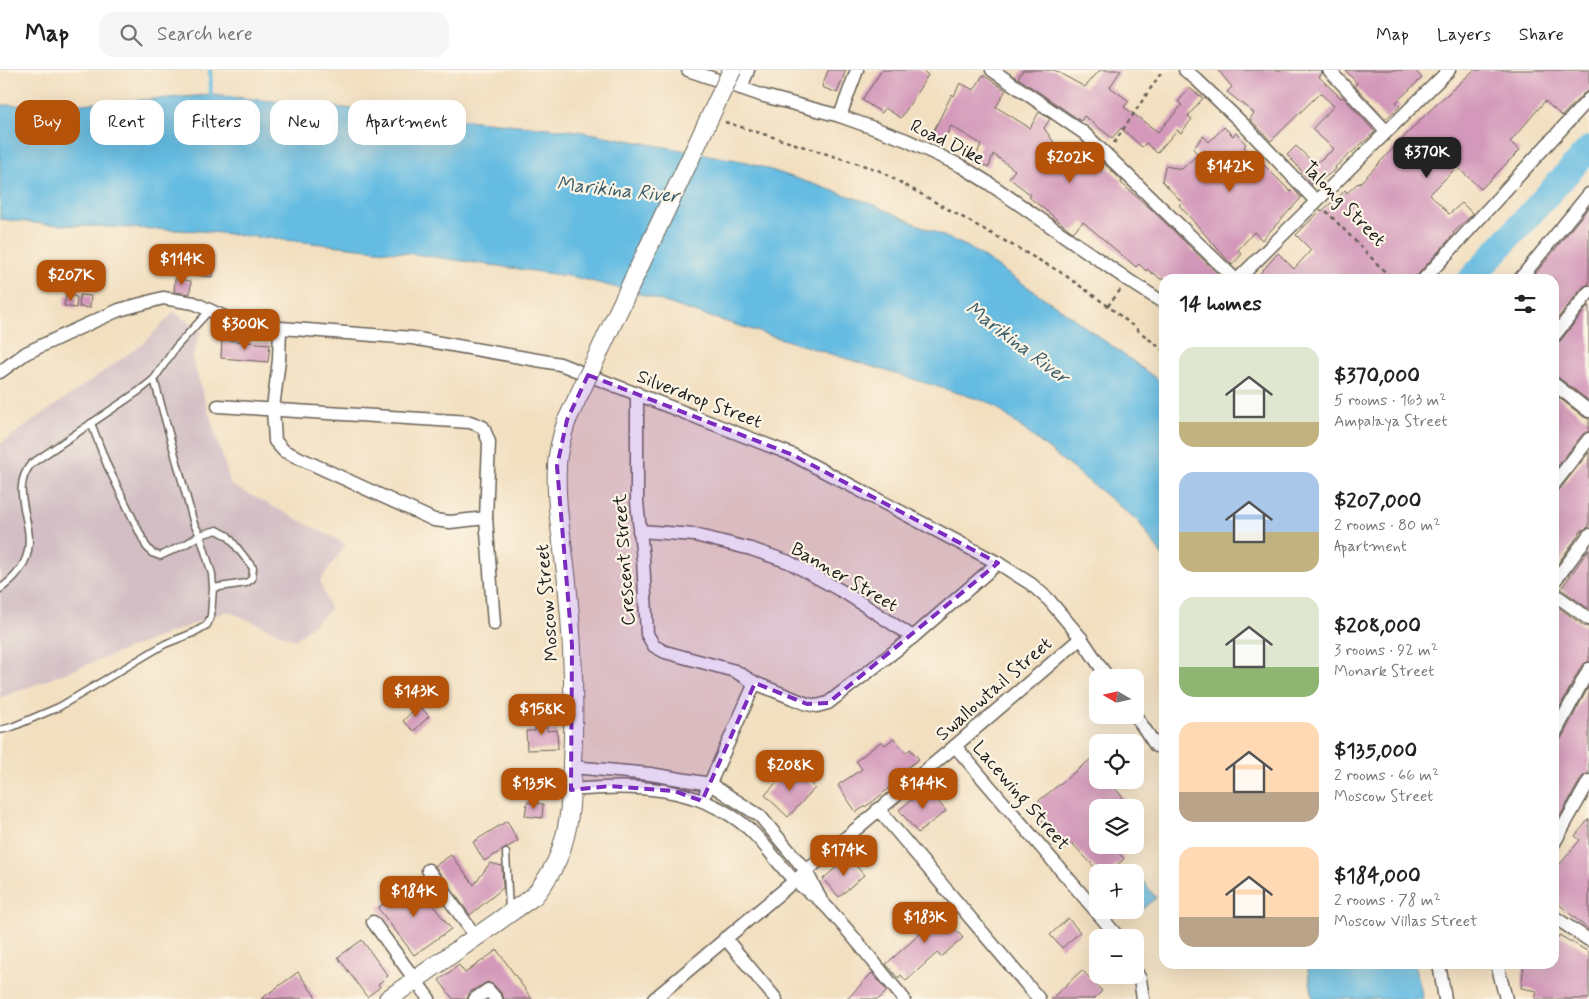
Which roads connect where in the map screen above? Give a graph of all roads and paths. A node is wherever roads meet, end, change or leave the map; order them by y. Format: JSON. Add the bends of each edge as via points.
{"nodes":[{"id":1,"x":688,"y":70,"type":"edge"},
{"id":2,"x":732,"y":70,"type":"edge"},
{"id":3,"x":748,"y":70,"type":"edge"},
{"id":4,"x":857,"y":70,"type":"edge"},
{"id":5,"x":992,"y":70,"type":"edge"},
{"id":6,"x":1163,"y":70,"type":"edge"},
{"id":7,"x":1185,"y":70,"type":"edge"},
{"id":8,"x":1329,"y":70,"type":"edge"},
{"id":9,"x":1449,"y":70,"type":"edge"},
{"id":10,"x":712,"y":73,"type":"edge"},
{"id":11,"x":741,"y":88,"type":"junction"},
{"id":12,"x":1589,"y":99,"type":"edge"},
{"id":13,"x":840,"y":116,"type":"junction"},
{"id":14,"x":725,"y":122,"type":"dead end"},
{"id":15,"x":1386,"y":131,"type":"junction"},
{"id":16,"x":1106,"y":155,"type":"junction"},
{"id":17,"x":1589,"y":194,"type":"edge"},
{"id":18,"x":1316,"y":201,"type":"junction"},
{"id":19,"x":1232,"y":274,"type":"edge"},
{"id":20,"x":1242,"y":274,"type":"edge"},
{"id":21,"x":1387,"y":274,"type":"edge"},
{"id":22,"x":1429,"y":274,"type":"edge"},
{"id":23,"x":1524,"y":274,"type":"edge"},
{"id":24,"x":1122,"y":287,"type":"dead end"},
{"id":25,"x":1589,"y":292,"type":"edge"},
{"id":26,"x":1159,"y":300,"type":"edge"},
{"id":27,"x":1108,"y":306,"type":"junction"},
{"id":28,"x":209,"y":311,"type":"junction"},
{"id":29,"x":280,"y":329,"type":"junction"},
{"id":30,"x":1559,"y":330,"type":"edge"},
{"id":31,"x":1159,"y":347,"type":"edge"},
{"id":32,"x":0,"y":372,"type":"edge"},
{"id":33,"x":154,"y":379,"type":"junction"},
{"id":34,"x":1559,"y":388,"type":"edge"},
{"id":35,"x":637,"y":393,"type":"junction"},
{"id":36,"x":218,"y":406,"type":"dead end"},
{"id":37,"x":273,"y":408,"type":"junction"},
{"id":38,"x":1589,"y":411,"type":"edge"},
{"id":39,"x":91,"y":423,"type":"junction"},
{"id":40,"x":1589,"y":439,"type":"edge"},
{"id":41,"x":1559,"y":476,"type":"edge"},
{"id":42,"x":486,"y":518,"type":"junction"},
{"id":43,"x":639,"y":531,"type":"junction"},
{"id":44,"x":200,"y":535,"type":"junction"},
{"id":45,"x":1589,"y":535,"type":"edge"},
{"id":46,"x":998,"y":563,"type":"junction"},
{"id":47,"x":1559,"y":575,"type":"edge"},
{"id":48,"x":213,"y":588,"type":"junction"},
{"id":49,"x":0,"y":589,"type":"edge"},
{"id":50,"x":1559,"y":598,"type":"edge"},
{"id":51,"x":1589,"y":619,"type":"edge"},
{"id":52,"x":494,"y":624,"type":"dead end"},
{"id":53,"x":913,"y":637,"type":"junction"},
{"id":54,"x":1081,"y":638,"type":"junction"},
{"id":55,"x":1102,"y":669,"type":"edge"},
{"id":56,"x":1589,"y":669,"type":"edge"},
{"id":57,"x":755,"y":683,"type":"junction"},
{"id":58,"x":1141,"y":724,"type":"edge"},
{"id":59,"x":1559,"y":726,"type":"edge"},
{"id":60,"x":0,"y":730,"type":"edge"},
{"id":61,"x":954,"y":746,"type":"junction"},
{"id":62,"x":1156,"y":746,"type":"dead end"},
{"id":63,"x":572,"y":767,"type":"junction"},
{"id":64,"x":1589,"y":781,"type":"edge"},
{"id":65,"x":710,"y":784,"type":"junction"},
{"id":66,"x":571,"y":790,"type":"junction"},
{"id":67,"x":702,"y":801,"type":"junction"},
{"id":68,"x":878,"y":809,"type":"junction"},
{"id":69,"x":760,"y":816,"type":"junction"},
{"id":70,"x":748,"y":829,"type":"junction"},
{"id":71,"x":1559,"y":835,"type":"edge"},
{"id":72,"x":506,"y":853,"type":"dead end"},
{"id":73,"x":428,"y":870,"type":"dead end"},
{"id":74,"x":806,"y":871,"type":"junction"},
{"id":75,"x":794,"y":880,"type":"junction"},
{"id":76,"x":822,"y":902,"type":"junction"},
{"id":77,"x":510,"y":914,"type":"junction"},
{"id":78,"x":1559,"y":920,"type":"edge"},
{"id":79,"x":373,"y":922,"type":"dead end"},
{"id":80,"x":1111,"y":929,"type":"edge"},
{"id":81,"x":476,"y":937,"type":"junction"},
{"id":82,"x":725,"y":938,"type":"junction"},
{"id":83,"x":1589,"y":940,"type":"edge"},
{"id":84,"x":1440,"y":969,"type":"edge"},
{"id":85,"x":1498,"y":969,"type":"edge"},
{"id":86,"x":415,"y":979,"type":"junction"},
{"id":87,"x":1141,"y":984,"type":"edge"},
{"id":88,"x":388,"y":999,"type":"edge"},
{"id":89,"x":429,"y":999,"type":"edge"},
{"id":90,"x":475,"y":999,"type":"edge"},
{"id":91,"x":496,"y":999,"type":"edge"},
{"id":92,"x":654,"y":999,"type":"edge"},
{"id":93,"x":776,"y":999,"type":"edge"},
{"id":94,"x":904,"y":999,"type":"edge"},
{"id":95,"x":1039,"y":999,"type":"edge"},
{"id":96,"x":1143,"y":999,"type":"edge"},
{"id":97,"x":1445,"y":999,"type":"edge"},
{"id":98,"x":1506,"y":999,"type":"edge"}],
"edges":[{"from":1,"to":10,"type":"street","name":"Road Dike"},
{"from":2,"to":63,"type":"street","name":"Moscow Street","bridge":true,"via":[[567,420],[558,451],[556,482],[572,645]]},
{"from":3,"to":11,"type":"street"},
{"from":4,"to":13,"type":"street"},
{"from":5,"to":16,"type":"street","via":[[1084,133]]},
{"from":6,"to":16,"type":"path"},
{"from":7,"to":18,"type":"street","name":"Talong Street","via":[[1244,125]]},
{"from":8,"to":15,"type":"street"},
{"from":9,"to":15,"type":"street"},
{"from":10,"to":11,"type":"street","name":"Road Dike"},
{"from":11,"to":13,"type":"street","name":"Road Dike"},
{"from":12,"to":22,"type":"street"},
{"from":13,"to":26,"type":"street","name":"Road Dike","via":[[906,140],[961,166]]},
{"from":14,"to":27,"type":"path","via":[[878,170],[1062,273]]},
{"from":15,"to":18,"type":"street"},
{"from":16,"to":19,"type":"street"},
{"from":17,"to":23,"type":"street"},
{"from":18,"to":20,"type":"street"},
{"from":18,"to":21,"type":"path","name":"Talong Street"},
{"from":24,"to":27,"type":"path"},
{"from":25,"to":30,"type":"street"},
{"from":27,"to":31,"type":"path"},
{"from":28,"to":29,"type":"street","name":"Silverdrop Street","via":[[242,325]]},
{"from":28,"to":32,"type":"street","name":"Silverdrop Street","via":[[194,303],[163,298],[119,310],[26,353]]},
{"from":28,"to":33,"type":"lane","via":[[176,347]]},
{"from":29,"to":35,"type":"street","name":"Silverdrop Street","via":[[412,338],[560,364]]},
{"from":29,"to":37,"type":"street"},
{"from":33,"to":39,"type":"lane"},
{"from":33,"to":44,"type":"lane","via":[[194,524]]},
{"from":34,"to":38,"type":"street"},
{"from":35,"to":43,"type":"street","name":"Crescent Street"},
{"from":35,"to":46,"type":"street","name":"Silverdrop Street","via":[[792,455]]},
{"from":36,"to":37,"type":"street"},
{"from":37,"to":42,"type":"street","via":[[275,441],[284,451],[434,520],[450,522]]},
{"from":37,"to":42,"type":"street","via":[[470,422],[483,428],[489,442]]},
{"from":39,"to":44,"type":"lane","via":[[107,465],[152,553],[160,556]]},
{"from":39,"to":49,"type":"lane","via":[[22,471],[17,492],[27,544],[26,557],[19,571]]},
{"from":40,"to":41,"type":"street"},
{"from":42,"to":52,"type":"street"},
{"from":43,"to":53,"type":"street","name":"Banner Street","via":[[695,535],[751,548],[790,562]]},
{"from":43,"to":57,"type":"street","name":"Crescent Street","via":[[647,634],[654,646],[735,671]]},
{"from":44,"to":48,"type":"lane"},
{"from":44,"to":48,"type":"lane","via":[[216,530],[222,532],[253,568],[252,579],[246,582]]},
{"from":45,"to":47,"type":"street"},
{"from":46,"to":53,"type":"street","name":"Crescent Street"},
{"from":46,"to":54,"type":"street","name":"Silverdrop Street","via":[[1031,584]]},
{"from":48,"to":60,"type":"lane","via":[[211,616],[206,625],[165,644],[59,707]]},
{"from":50,"to":51,"type":"street"},
{"from":53,"to":57,"type":"street","name":"Crescent Street","via":[[828,703],[807,704]]},
{"from":54,"to":55,"type":"street","name":"Silverdrop Street"},
{"from":54,"to":61,"type":"street","name":"Swallowtail Street"},
{"from":56,"to":59,"type":"street"},
{"from":57,"to":65,"type":"street"},
{"from":58,"to":62,"type":"street"},
{"from":61,"to":68,"type":"street","name":"Swallowtail Street"},
{"from":61,"to":80,"type":"street","name":"Lacewing Street"},
{"from":63,"to":65,"type":"street","via":[[650,774]]},
{"from":63,"to":66,"type":"street","name":"Moscow Street"},
{"from":64,"to":71,"type":"street"},
{"from":65,"to":67,"type":"street"},
{"from":65,"to":69,"type":"street"},
{"from":66,"to":67,"type":"street","via":[[610,786],[674,791]]},
{"from":66,"to":77,"type":"street","name":"Moscow Street","via":[[568,821],[555,864],[534,896]]},
{"from":67,"to":70,"type":"street"},
{"from":68,"to":74,"type":"street","name":"Swallowtail Street"},
{"from":68,"to":95,"type":"street"},
{"from":69,"to":70,"type":"street"},
{"from":69,"to":74,"type":"street"},
{"from":70,"to":75,"type":"street"},
{"from":72,"to":77,"type":"lane"},
{"from":73,"to":81,"type":"street"},
{"from":74,"to":75,"type":"street","name":"Swallowtail Street"},
{"from":74,"to":76,"type":"street"},
{"from":75,"to":76,"type":"street"},
{"from":75,"to":82,"type":"street","name":"Swallowtail Street"},
{"from":76,"to":94,"type":"street"},
{"from":77,"to":81,"type":"street","name":"Moscow Street"},
{"from":78,"to":83,"type":"street"},
{"from":79,"to":86,"type":"street"},
{"from":81,"to":86,"type":"street","name":"Moscow Street"},
{"from":82,"to":92,"type":"street","name":"Swallowtail Street"},
{"from":82,"to":93,"type":"street"},
{"from":84,"to":97,"type":"street"},
{"from":85,"to":98,"type":"street"},
{"from":86,"to":88,"type":"street","name":"Moscow Street"},
{"from":86,"to":89,"type":"street"},
{"from":87,"to":96,"type":"street"},
{"from":90,"to":91,"type":"street","via":[[488,990]]}]}
